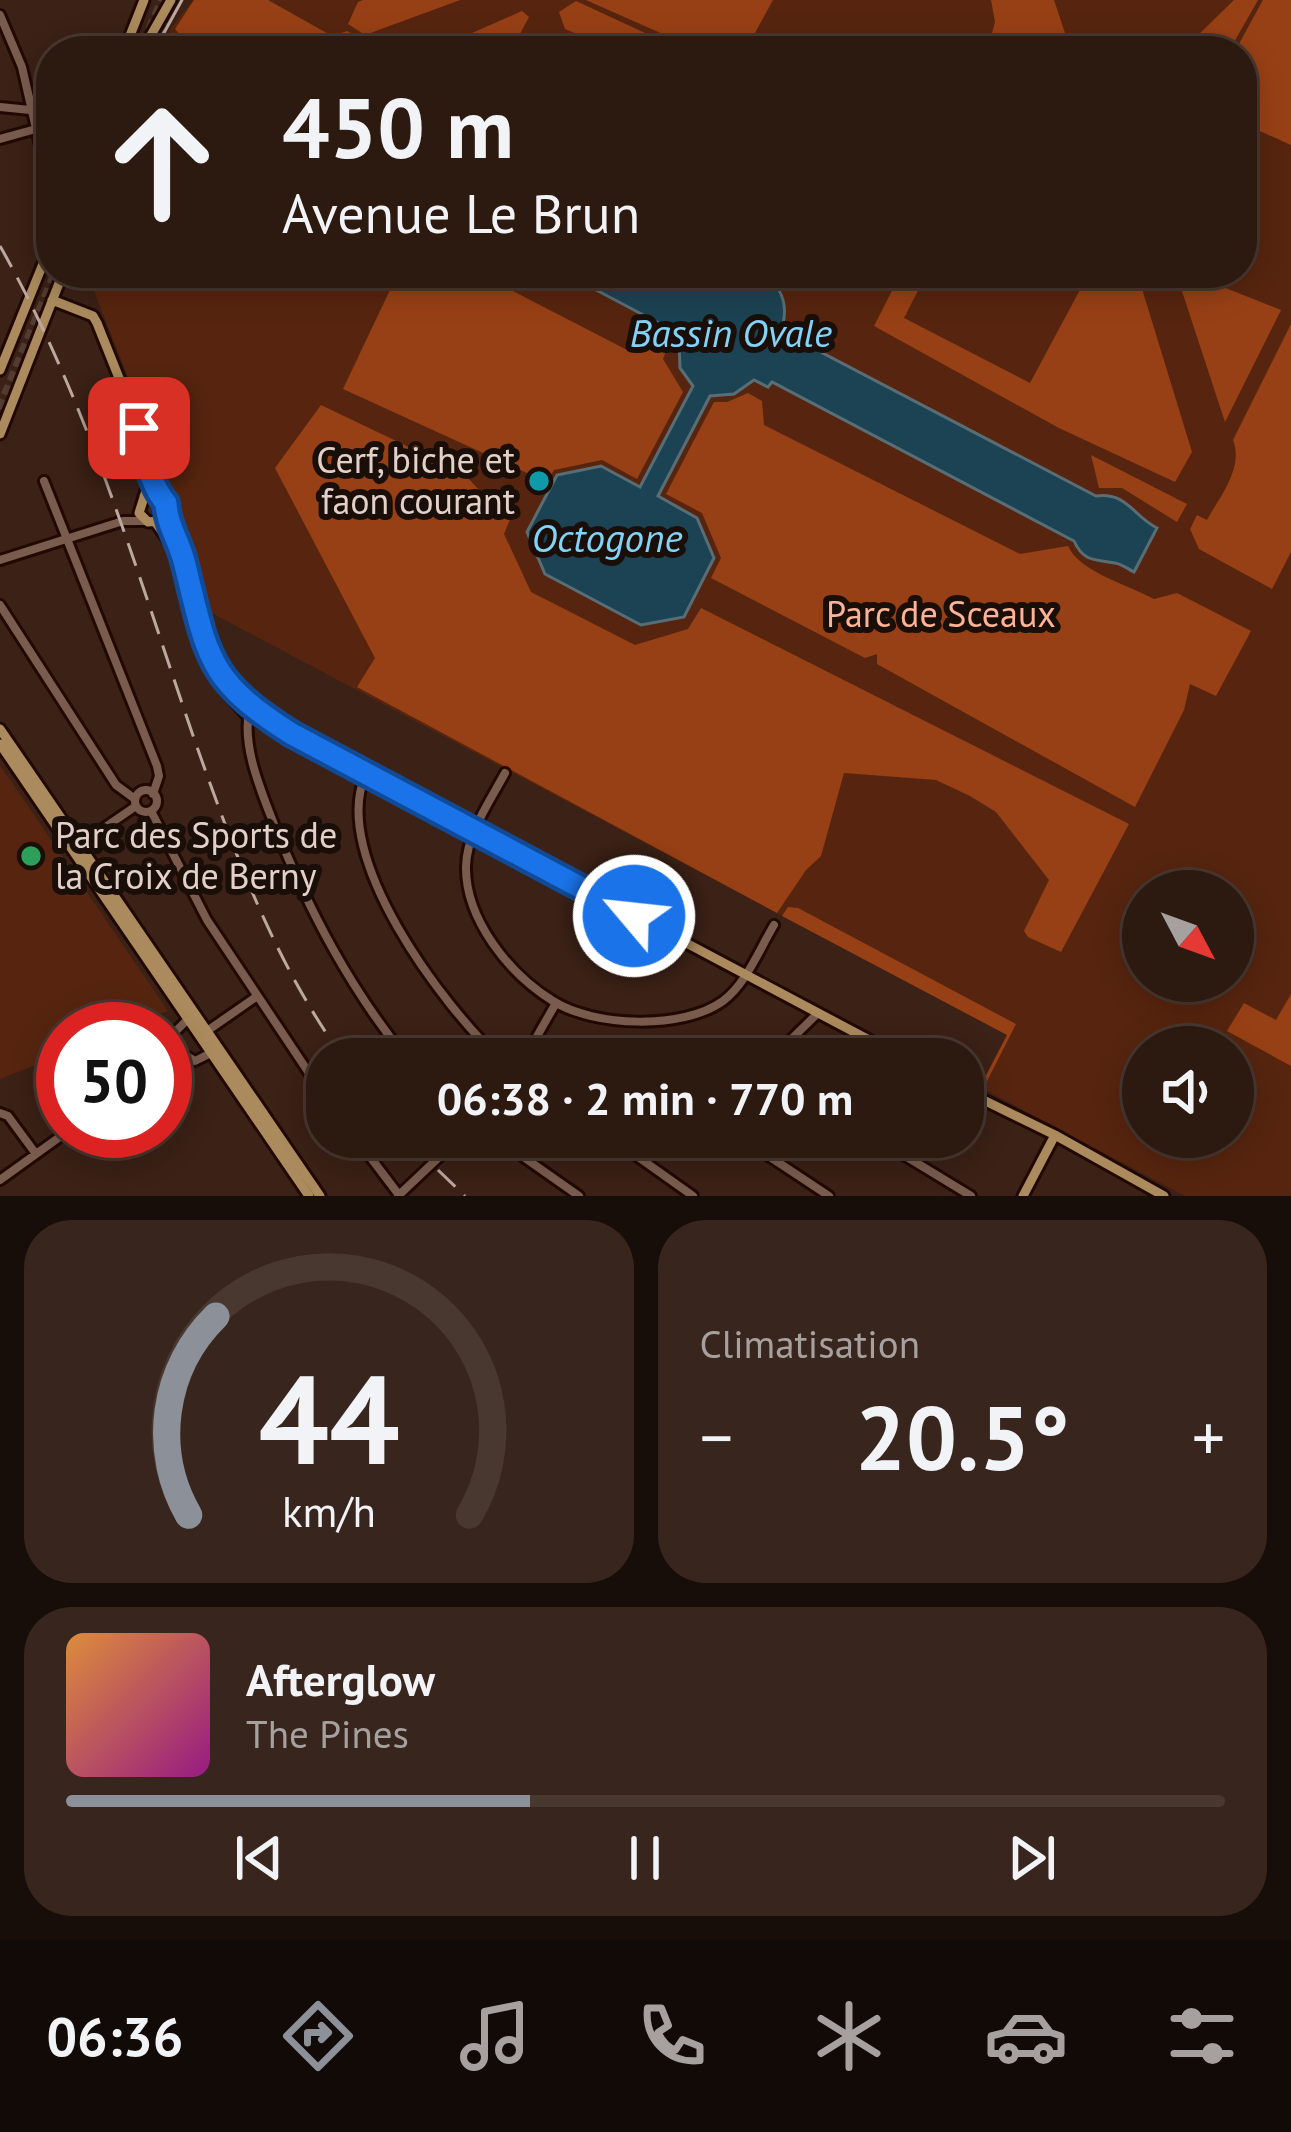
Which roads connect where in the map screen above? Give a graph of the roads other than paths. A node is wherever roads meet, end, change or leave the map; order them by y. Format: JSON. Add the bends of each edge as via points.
{"nodes":[{"id":1,"x":144,"y":0,"type":"edge"},
{"id":2,"x":170,"y":0,"type":"edge"},
{"id":3,"x":0,"y":14,"type":"edge"},
{"id":4,"x":130,"y":36,"type":"edge"},
{"id":5,"x":150,"y":36,"type":"edge"},
{"id":6,"x":0,"y":107,"type":"edge"},
{"id":7,"x":30,"y":110,"type":"junction"},
{"id":8,"x":36,"y":130,"type":"joint"},
{"id":9,"x":0,"y":139,"type":"edge"},
{"id":10,"x":36,"y":282,"type":"edge"},
{"id":11,"x":57,"y":288,"type":"edge"},
{"id":12,"x":52,"y":300,"type":"junction"},
{"id":13,"x":0,"y":339,"type":"edge"},
{"id":14,"x":10,"y":349,"type":"junction"},
{"id":15,"x":34,"y":349,"type":"junction"},
{"id":16,"x":28,"y":362,"type":"junction"},
{"id":17,"x":0,"y":370,"type":"edge"},
{"id":18,"x":0,"y":434,"type":"edge"},
{"id":19,"x":44,"y":481,"type":"dead end"},
{"id":20,"x":150,"y":495,"type":"junction"},
{"id":21,"x":155,"y":520,"type":"junction"},
{"id":22,"x":66,"y":538,"type":"junction"},
{"id":23,"x":0,"y":560,"type":"edge"},
{"id":24,"x":0,"y":605,"type":"edge"},
{"id":25,"x":249,"y":712,"type":"junction"},
{"id":26,"x":0,"y":729,"type":"edge"},
{"id":27,"x":0,"y":744,"type":"edge"},
{"id":28,"x":505,"y":772,"type":"dead end"},
{"id":29,"x":366,"y":774,"type":"junction"},
{"id":30,"x":154,"y":794,"type":"junction"},
{"id":31,"x":136,"y":802,"type":"junction"},
{"id":32,"x":151,"y":811,"type":"junction"},
{"id":33,"x":475,"y":831,"type":"junction"},
{"id":34,"x":80,"y":845,"type":"junction"},
{"id":35,"x":774,"y":925,"type":"dead end"},
{"id":36,"x":747,"y":971,"type":"junction"},
{"id":37,"x":256,"y":997,"type":"junction"},
{"id":38,"x":176,"y":1002,"type":"edge"},
{"id":39,"x":556,"y":1004,"type":"junction"},
{"id":40,"x":818,"y":1013,"type":"junction"},
{"id":41,"x":192,"y":1025,"type":"edge"},
{"id":42,"x":207,"y":1031,"type":"junction"},
{"id":43,"x":391,"y":1038,"type":"edge"},
{"id":44,"x":478,"y":1038,"type":"edge"},
{"id":45,"x":536,"y":1038,"type":"edge"},
{"id":46,"x":792,"y":1038,"type":"edge"},
{"id":47,"x":865,"y":1038,"type":"edge"},
{"id":48,"x":211,"y":1053,"type":"junction"},
{"id":49,"x":192,"y":1059,"type":"edge"},
{"id":50,"x":306,"y":1070,"type":"edge"},
{"id":51,"x":984,"y":1101,"type":"edge"},
{"id":52,"x":0,"y":1113,"type":"edge"},
{"id":53,"x":1054,"y":1137,"type":"junction"},
{"id":54,"x":36,"y":1153,"type":"edge"},
{"id":55,"x":36,"y":1155,"type":"edge"},
{"id":56,"x":371,"y":1158,"type":"edge"},
{"id":57,"x":436,"y":1158,"type":"edge"},
{"id":58,"x":525,"y":1158,"type":"edge"},
{"id":59,"x":640,"y":1158,"type":"edge"},
{"id":60,"x":772,"y":1158,"type":"edge"},
{"id":61,"x":909,"y":1158,"type":"edge"},
{"id":62,"x":0,"y":1180,"type":"edge"},
{"id":63,"x":309,"y":1196,"type":"edge"},
{"id":64,"x":320,"y":1196,"type":"edge"},
{"id":65,"x":399,"y":1196,"type":"edge"},
{"id":66,"x":579,"y":1196,"type":"edge"},
{"id":67,"x":693,"y":1196,"type":"edge"},
{"id":68,"x":829,"y":1196,"type":"edge"},
{"id":69,"x":971,"y":1196,"type":"edge"},
{"id":70,"x":1023,"y":1196,"type":"edge"},
{"id":71,"x":1164,"y":1196,"type":"edge"}],
"edges":[{"from":1,"to":4,"type":"main road"},
{"from":2,"to":5,"type":"main road"},
{"from":3,"to":7,"type":"street"},
{"from":6,"to":7,"type":"street"},
{"from":7,"to":8,"type":"street"},
{"from":8,"to":9,"type":"street"},
{"from":10,"to":14,"type":"main road"},
{"from":11,"to":12,"type":"main road"},
{"from":12,"to":15,"type":"main road"},
{"from":12,"to":20,"type":"main road","via":[[98,323],[139,428]]},
{"from":13,"to":14,"type":"street"},
{"from":14,"to":15,"type":"main road","via":[[21,340]]},
{"from":14,"to":16,"type":"main road","via":[[14,362]]},
{"from":14,"to":17,"type":"main road"},
{"from":15,"to":16,"type":"main road"},
{"from":16,"to":18,"type":"main road"},
{"from":19,"to":22,"type":"street"},
{"from":20,"to":21,"type":"main road","via":[[166,503]]},
{"from":20,"to":21,"type":"main road","via":[[138,508]]},
{"from":21,"to":22,"type":"street","via":[[123,520]]},
{"from":21,"to":25,"type":"main road","via":[[180,564],[204,659]]},
{"from":22,"to":23,"type":"street"},
{"from":22,"to":30,"type":"street","via":[[157,766]]},
{"from":24,"to":31,"type":"street","via":[[116,785]]},
{"from":25,"to":29,"type":"main road"},
{"from":25,"to":43,"type":"street","via":[[265,801],[304,896]]},
{"from":26,"to":34,"type":"main road"},
{"from":27,"to":38,"type":"main road"},
{"from":28,"to":33,"type":"street"},
{"from":29,"to":33,"type":"main road"},
{"from":29,"to":44,"type":"street","via":[[363,832],[381,893],[413,956]]},
{"from":30,"to":31,"type":"street","via":[[141,791]]},
{"from":30,"to":32,"type":"street"},
{"from":31,"to":32,"type":"street"},
{"from":31,"to":34,"type":"street"},
{"from":32,"to":37,"type":"street"},
{"from":33,"to":36,"type":"main road"},
{"from":33,"to":39,"type":"street","via":[[466,870],[475,913],[508,962]]},
{"from":34,"to":42,"type":"main road"},
{"from":35,"to":36,"type":"street"},
{"from":36,"to":39,"type":"street","via":[[719,1005],[674,1020],[628,1021]]},
{"from":36,"to":40,"type":"main road"},
{"from":37,"to":42,"type":"street"},
{"from":37,"to":50,"type":"street"},
{"from":39,"to":45,"type":"street"},
{"from":40,"to":46,"type":"street"},
{"from":40,"to":47,"type":"main road"},
{"from":41,"to":48,"type":"main road"},
{"from":42,"to":64,"type":"main road"},
{"from":48,"to":49,"type":"street"},
{"from":48,"to":63,"type":"main road"},
{"from":51,"to":53,"type":"main road"},
{"from":52,"to":54,"type":"street"},
{"from":53,"to":70,"type":"main road"},
{"from":53,"to":71,"type":"main road"},
{"from":55,"to":62,"type":"street"},
{"from":56,"to":65,"type":"street"},
{"from":57,"to":65,"type":"street"},
{"from":58,"to":66,"type":"street"},
{"from":59,"to":67,"type":"street"},
{"from":60,"to":68,"type":"street"},
{"from":61,"to":69,"type":"street"}]}
